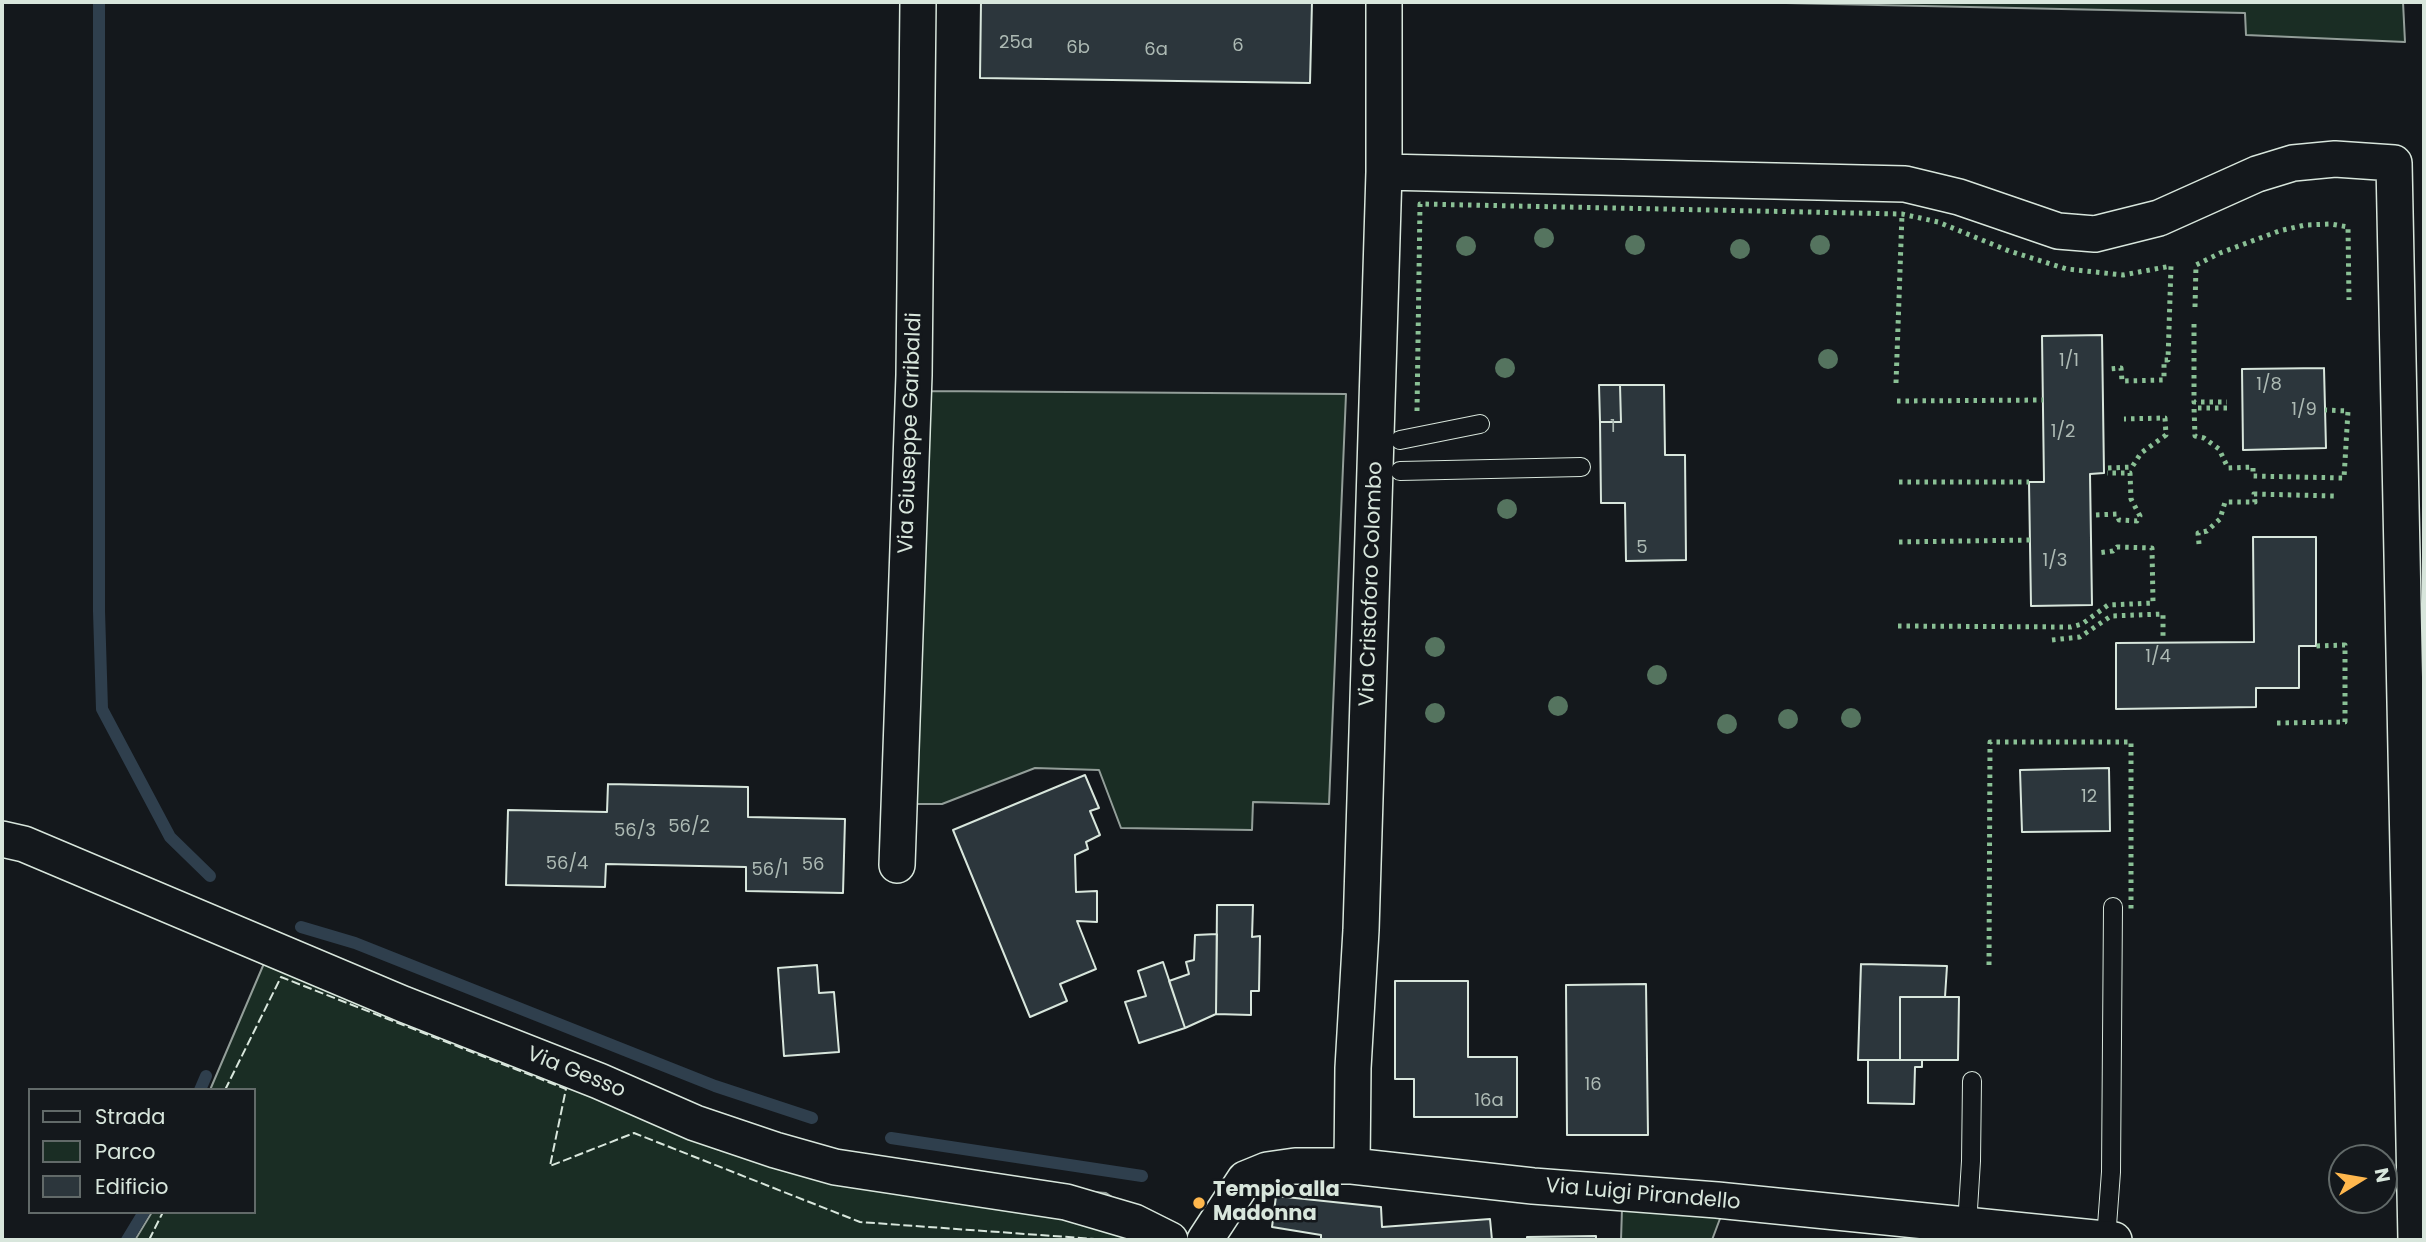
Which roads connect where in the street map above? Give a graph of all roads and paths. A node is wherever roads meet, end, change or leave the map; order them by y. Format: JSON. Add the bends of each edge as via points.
{"nodes":[{"id":1,"x":918,"y":2,"type":"edge"},
{"id":2,"x":1384,"y":2,"type":"edge"},
{"id":3,"x":1384,"y":172,"type":"junction"},
{"id":4,"x":1480,"y":424,"type":"dead end"},
{"id":5,"x":1400,"y":440,"type":"dead end"},
{"id":6,"x":1581,"y":467,"type":"dead end"},
{"id":7,"x":1400,"y":471,"type":"dead end"},
{"id":8,"x":2,"y":839,"type":"edge"},
{"id":9,"x":897,"y":865,"type":"dead end"},
{"id":10,"x":2113,"y":907,"type":"dead end"},
{"id":11,"x":1972,"y":1081,"type":"dead end"},
{"id":12,"x":1352,"y":1166,"type":"junction"},
{"id":13,"x":1967,"y":1224,"type":"junction"},
{"id":14,"x":1170,"y":1240,"type":"edge"},
{"id":15,"x":1205,"y":1240,"type":"edge"},
{"id":16,"x":2110,"y":1240,"type":"edge"},
{"id":17,"x":2416,"y":1240,"type":"edge"}],
"edges":[{"from":1,"to":9,"type":"street","name":"Via Giuseppe Garibaldi","via":[[914,375]]},
{"from":2,"to":3,"type":"street","name":"Via Cristoforo Colombo"},
{"from":3,"to":12,"type":"street","name":"Via Cristoforo Colombo"},
{"from":3,"to":17,"type":"street","via":[[1905,184],[2058,231],[2095,234],[2159,218],[2293,163],[2335,159],[2394,163]]},
{"from":4,"to":5,"type":"lane"},
{"from":6,"to":7,"type":"lane"},
{"from":8,"to":14,"type":"street","name":"Via Gesso","via":[[24,844],[707,1127],[835,1167],[1066,1202],[1134,1222]]},
{"from":10,"to":16,"type":"lane"},
{"from":11,"to":13,"type":"lane"},
{"from":12,"to":13,"type":"street","name":"Via Luigi Pirandello"},
{"from":12,"to":15,"type":"street","name":"Via Luigi Pirandello","via":[[1296,1166],[1266,1170],[1245,1179]]},
{"from":13,"to":16,"type":"street","name":"Via Luigi Pirandello"}]}
